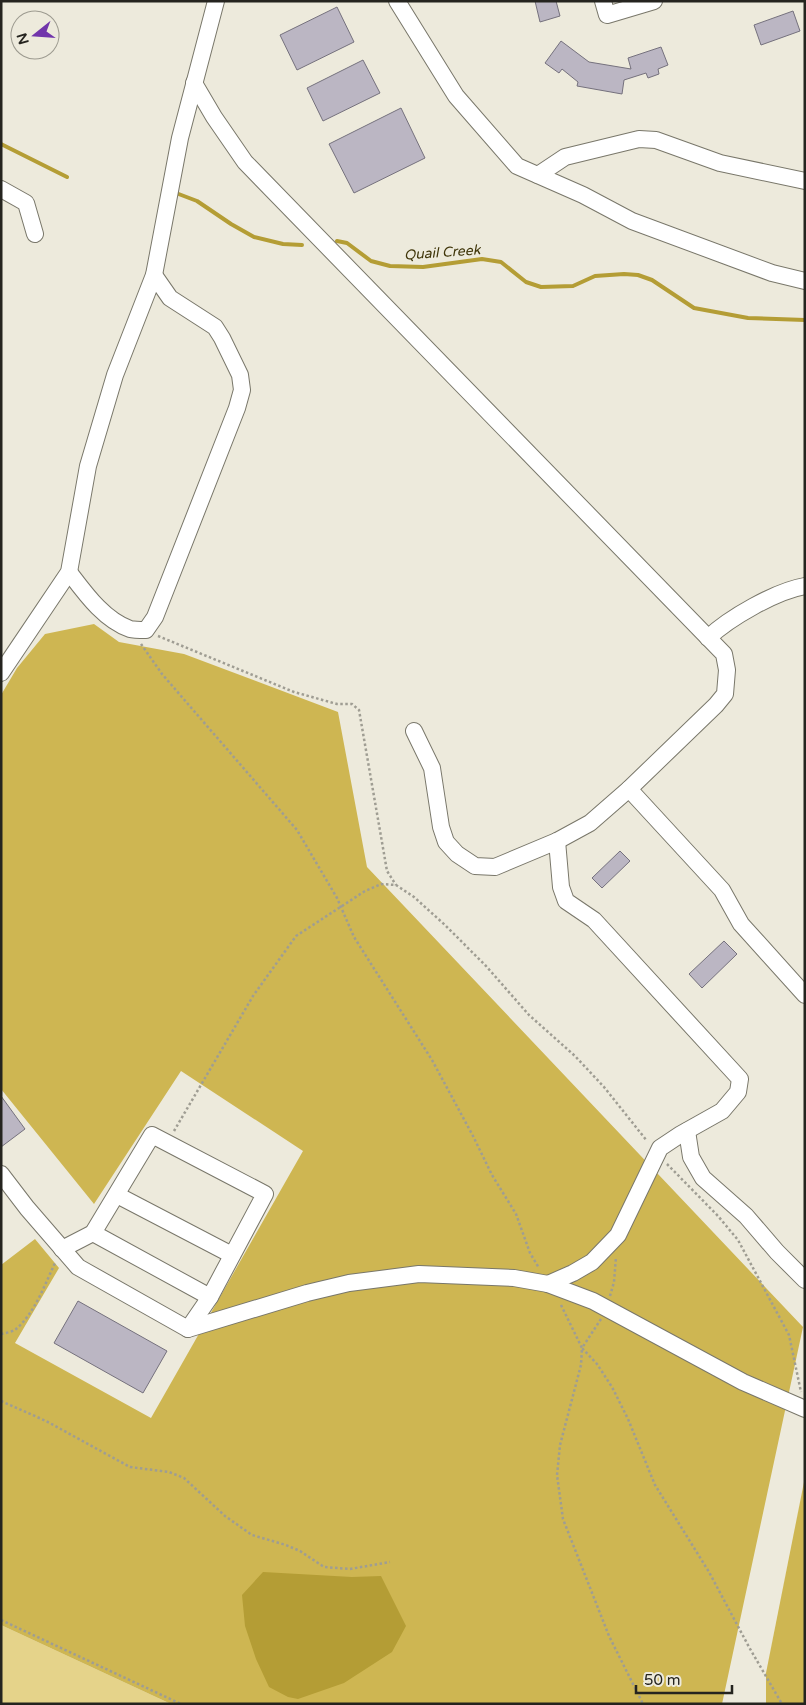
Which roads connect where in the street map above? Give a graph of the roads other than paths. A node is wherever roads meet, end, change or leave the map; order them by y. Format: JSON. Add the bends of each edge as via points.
{"nodes":[{"id":1,"x":216,"y":1,"type":"edge"},
{"id":2,"x":397,"y":1,"type":"edge"},
{"id":3,"x":654,"y":1,"type":"edge"},
{"id":4,"x":605,"y":8,"type":"edge"},
{"id":5,"x":194,"y":83,"type":"junction"},
{"id":6,"x":538,"y":175,"type":"junction"},
{"id":7,"x":805,"y":181,"type":"edge"},
{"id":8,"x":1,"y":189,"type":"edge"},
{"id":9,"x":35,"y":234,"type":"dead end"},
{"id":10,"x":154,"y":275,"type":"junction"},
{"id":11,"x":805,"y":281,"type":"edge"},
{"id":12,"x":69,"y":572,"type":"junction"},
{"id":13,"x":805,"y":586,"type":"edge"},
{"id":14,"x":708,"y":638,"type":"junction"},
{"id":15,"x":1,"y":673,"type":"edge"},
{"id":16,"x":414,"y":730,"type":"dead end"},
{"id":17,"x":629,"y":789,"type":"junction"},
{"id":18,"x":557,"y":841,"type":"junction"},
{"id":19,"x":805,"y":995,"type":"edge"},
{"id":20,"x":687,"y":1131,"type":"junction"},
{"id":21,"x":1,"y":1174,"type":"edge"},
{"id":22,"x":117,"y":1195,"type":"junction"},
{"id":23,"x":93,"y":1233,"type":"junction"},
{"id":24,"x":62,"y":1249,"type":"junction"},
{"id":25,"x":232,"y":1255,"type":"junction"},
{"id":26,"x":805,"y":1280,"type":"edge"},
{"id":27,"x":548,"y":1284,"type":"junction"},
{"id":28,"x":210,"y":1297,"type":"junction"},
{"id":29,"x":188,"y":1329,"type":"junction"},
{"id":30,"x":804,"y":1403,"type":"edge"}],
"edges":[{"from":1,"to":5,"type":"street"},
{"from":2,"to":6,"type":"street","via":[[456,96],[517,166]]},
{"from":3,"to":4,"type":"street"},
{"from":5,"to":10,"type":"street"},
{"from":5,"to":14,"type":"street","via":[[245,162]]},
{"from":6,"to":7,"type":"street","via":[[565,157],[639,139],[656,140],[720,163]]},
{"from":6,"to":11,"type":"street","via":[[632,221],[772,273]]},
{"from":8,"to":9,"type":"street","via":[[26,203]]},
{"from":10,"to":12,"type":"street","via":[[115,375],[88,466]]},
{"from":10,"to":12,"type":"street","via":[[170,298],[215,328],[222,338],[240,375],[242,390],[237,408],[155,617],[138,630],[111,618],[89,598]]},
{"from":12,"to":15,"type":"street"},
{"from":13,"to":14,"type":"street","via":[[772,596]]},
{"from":14,"to":17,"type":"street","via":[[724,654],[725,694]]},
{"from":16,"to":18,"type":"street","via":[[432,768],[446,842],[457,854],[475,866],[495,867]]},
{"from":17,"to":18,"type":"street","via":[[590,823]]},
{"from":17,"to":19,"type":"street","via":[[722,890],[741,924]]},
{"from":18,"to":20,"type":"street","via":[[561,887],[566,901],[594,920],[740,1079],[738,1092],[722,1111]]},
{"from":20,"to":26,"type":"street","via":[[691,1158],[703,1178],[746,1216]]},
{"from":20,"to":27,"type":"street","via":[[660,1148],[618,1235],[592,1262]]},
{"from":21,"to":24,"type":"street"},
{"from":22,"to":23,"type":"street"},
{"from":22,"to":25,"type":"street"},
{"from":22,"to":25,"type":"street","via":[[152,1135],[168,1143],[265,1194]]},
{"from":23,"to":24,"type":"street"},
{"from":23,"to":28,"type":"street"},
{"from":24,"to":29,"type":"street","via":[[78,1267]]},
{"from":25,"to":28,"type":"street"},
{"from":27,"to":29,"type":"street","via":[[514,1278],[410,1275],[349,1283],[306,1293]]},
{"from":27,"to":30,"type":"street","via":[[593,1301],[744,1382]]},
{"from":28,"to":29,"type":"street"}]}
